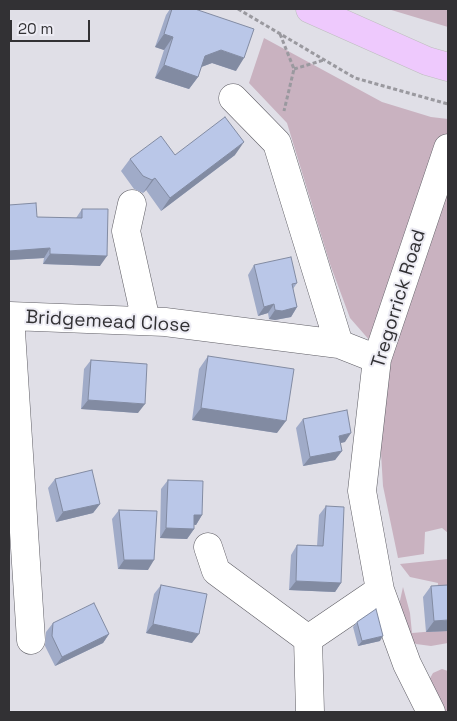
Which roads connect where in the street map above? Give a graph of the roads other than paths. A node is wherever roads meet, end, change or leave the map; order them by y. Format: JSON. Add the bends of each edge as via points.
{"nodes":[{"id":1,"x":310,"y":9,"type":"edge"},
{"id":2,"x":448,"y":66,"type":"edge"},
{"id":3,"x":233,"y":98,"type":"dead end"},
{"id":4,"x":448,"y":148,"type":"edge"},
{"id":5,"x":132,"y":204,"type":"dead end"},
{"id":6,"x":146,"y":321,"type":"junction"},
{"id":7,"x":339,"y":344,"type":"junction"},
{"id":8,"x":377,"y":359,"type":"junction"},
{"id":9,"x":208,"y":547,"type":"dead end"},
{"id":10,"x":380,"y":590,"type":"junction"},
{"id":11,"x":308,"y":639,"type":"junction"},
{"id":12,"x":30,"y":640,"type":"dead end"},
{"id":13,"x":310,"y":712,"type":"edge"},
{"id":14,"x":431,"y":712,"type":"edge"}],
"edges":[{"from":1,"to":2,"type":"main road","via":[[427,61]]},
{"from":3,"to":7,"type":"street","via":[[277,143]]},
{"from":4,"to":8,"type":"street","name":"Tregorrick Road"},
{"from":5,"to":6,"type":"street","via":[[126,231]]},
{"from":6,"to":7,"type":"street","name":"Bridgemead Close"},
{"from":6,"to":12,"type":"street","name":"Bridgemead Close","via":[[10,316]]},
{"from":7,"to":8,"type":"street","name":"Bridgemead Close"},
{"from":8,"to":10,"type":"street","name":"Tregorrick Road","via":[[362,491]]},
{"from":9,"to":11,"type":"street","via":[[216,571]]},
{"from":10,"to":11,"type":"street"},
{"from":10,"to":14,"type":"street","name":"Tregorrick Road","via":[[407,664]]},
{"from":11,"to":13,"type":"street"}]}
